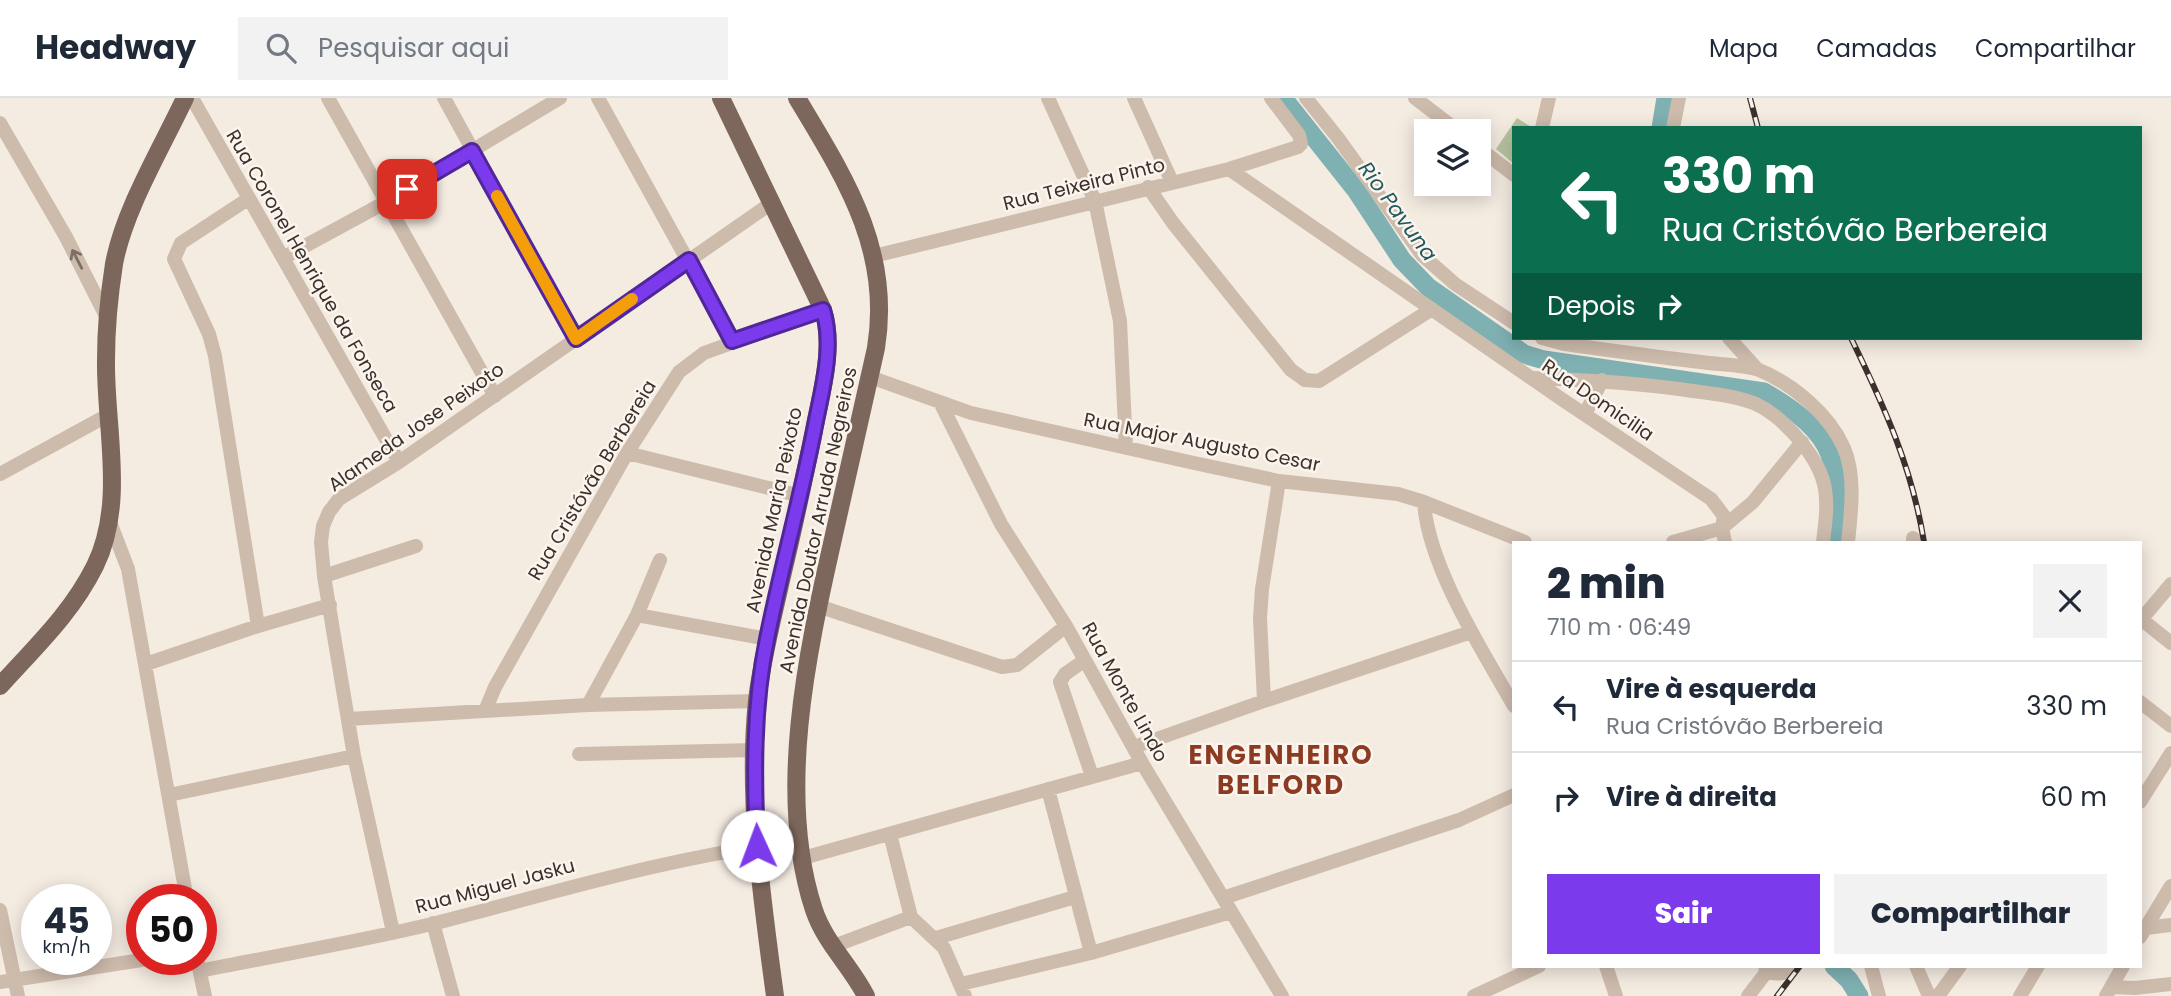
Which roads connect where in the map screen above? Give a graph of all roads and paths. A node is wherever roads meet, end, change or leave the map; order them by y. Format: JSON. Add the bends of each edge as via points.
{"nodes":[{"id":1,"x":185,"y":98,"type":"edge"},
{"id":2,"x":192,"y":98,"type":"edge"},
{"id":3,"x":328,"y":98,"type":"edge"},
{"id":4,"x":444,"y":98,"type":"edge"},
{"id":5,"x":560,"y":98,"type":"edge"},
{"id":6,"x":598,"y":98,"type":"edge"},
{"id":7,"x":721,"y":98,"type":"edge"},
{"id":8,"x":797,"y":98,"type":"edge"},
{"id":9,"x":1048,"y":98,"type":"edge"},
{"id":10,"x":1134,"y":98,"type":"edge"},
{"id":11,"x":1271,"y":98,"type":"edge"},
{"id":12,"x":1306,"y":98,"type":"edge"},
{"id":13,"x":1415,"y":98,"type":"edge"},
{"id":14,"x":1549,"y":98,"type":"edge"},
{"id":15,"x":1679,"y":98,"type":"edge"},
{"id":16,"x":1442,"y":119,"type":"edge"},
{"id":17,"x":0,"y":123,"type":"edge"},
{"id":18,"x":1542,"y":126,"type":"edge"},
{"id":19,"x":1674,"y":126,"type":"edge"},
{"id":20,"x":472,"y":151,"type":"junction"},
{"id":21,"x":1491,"y":158,"type":"edge"},
{"id":22,"x":1229,"y":169,"type":"junction"},
{"id":23,"x":1512,"y":174,"type":"edge"},
{"id":24,"x":1172,"y":182,"type":"junction"},
{"id":25,"x":1148,"y":187,"type":"junction"},
{"id":26,"x":248,"y":199,"type":"junction"},
{"id":27,"x":1095,"y":201,"type":"junction"},
{"id":28,"x":386,"y":202,"type":"junction"},
{"id":29,"x":773,"y":202,"type":"junction"},
{"id":30,"x":874,"y":256,"type":"junction"},
{"id":31,"x":282,"y":258,"type":"junction"},
{"id":32,"x":689,"y":260,"type":"junction"},
{"id":33,"x":1432,"y":309,"type":"junction"},
{"id":34,"x":823,"y":310,"type":"junction"},
{"id":35,"x":108,"y":320,"type":"junction"},
{"id":36,"x":1512,"y":322,"type":"edge"},
{"id":37,"x":576,"y":339,"type":"junction"},
{"id":38,"x":1549,"y":340,"type":"edge"},
{"id":39,"x":1731,"y":340,"type":"edge"},
{"id":40,"x":732,"y":341,"type":"junction"},
{"id":41,"x":1617,"y":345,"type":"edge"},
{"id":42,"x":1757,"y":369,"type":"junction"},
{"id":43,"x":870,"y":377,"type":"junction"},
{"id":44,"x":1532,"y":378,"type":"junction"},
{"id":45,"x":1602,"y":380,"type":"junction"},
{"id":46,"x":495,"y":396,"type":"junction"},
{"id":47,"x":940,"y":402,"type":"junction"},
{"id":48,"x":1585,"y":414,"type":"junction"},
{"id":49,"x":108,"y":415,"type":"junction"},
{"id":50,"x":1802,"y":442,"type":"junction"},
{"id":51,"x":1126,"y":448,"type":"junction"},
{"id":52,"x":627,"y":453,"type":"junction"},
{"id":53,"x":399,"y":462,"type":"junction"},
{"id":54,"x":0,"y":474,"type":"edge"},
{"id":55,"x":1279,"y":481,"type":"junction"},
{"id":56,"x":801,"y":496,"type":"junction"},
{"id":57,"x":1424,"y":502,"type":"junction"},
{"id":58,"x":110,"y":522,"type":"junction"},
{"id":59,"x":1724,"y":536,"type":"edge"},
{"id":60,"x":1522,"y":541,"type":"edge"},
{"id":61,"x":1682,"y":541,"type":"edge"},
{"id":62,"x":1823,"y":541,"type":"edge"},
{"id":63,"x":1848,"y":541,"type":"edge"},
{"id":64,"x":416,"y":546,"type":"dead end"},
{"id":65,"x":660,"y":561,"type":"dead end"},
{"id":66,"x":324,"y":576,"type":"junction"},
{"id":67,"x":2171,"y":584,"type":"edge"},
{"id":68,"x":330,"y":605,"type":"junction"},
{"id":69,"x":818,"y":606,"type":"junction"},
{"id":70,"x":637,"y":615,"type":"junction"},
{"id":71,"x":2142,"y":619,"type":"edge"},
{"id":72,"x":2142,"y":621,"type":"edge"},
{"id":73,"x":258,"y":626,"type":"junction"},
{"id":74,"x":1066,"y":626,"type":"junction"},
{"id":75,"x":1471,"y":632,"type":"junction"},
{"id":76,"x":767,"y":639,"type":"junction"},
{"id":77,"x":2171,"y":643,"type":"edge"},
{"id":78,"x":1085,"y":660,"type":"junction"},
{"id":79,"x":146,"y":664,"type":"junction"},
{"id":80,"x":0,"y":686,"type":"edge"},
{"id":81,"x":757,"y":701,"type":"junction"},
{"id":82,"x":1264,"y":701,"type":"junction"},
{"id":83,"x":1512,"y":703,"type":"edge"},
{"id":84,"x":2142,"y":704,"type":"edge"},
{"id":85,"x":588,"y":705,"type":"junction"},
{"id":86,"x":485,"y":711,"type":"junction"},
{"id":87,"x":349,"y":719,"type":"junction"},
{"id":88,"x":2171,"y":726,"type":"edge"},
{"id":89,"x":1134,"y":747,"type":"junction"},
{"id":90,"x":755,"y":750,"type":"junction"},
{"id":91,"x":2171,"y":753,"type":"edge"},
{"id":92,"x":579,"y":754,"type":"dead end"},
{"id":93,"x":354,"y":756,"type":"junction"},
{"id":94,"x":1142,"y":763,"type":"junction"},
{"id":95,"x":1092,"y":776,"type":"junction"},
{"id":96,"x":1048,"y":789,"type":"junction"},
{"id":97,"x":2143,"y":791,"type":"edge"},
{"id":98,"x":169,"y":795,"type":"junction"},
{"id":99,"x":1512,"y":797,"type":"edge"},
{"id":100,"x":890,"y":834,"type":"junction"},
{"id":101,"x":757,"y":846,"type":"junction"},
{"id":102,"x":801,"y":849,"type":"junction"},
{"id":103,"x":184,"y":884,"type":"edge"},
{"id":104,"x":2171,"y":886,"type":"edge"},
{"id":105,"x":1075,"y":897,"type":"junction"},
{"id":106,"x":1223,"y":898,"type":"junction"},
{"id":107,"x":0,"y":910,"type":"edge"},
{"id":108,"x":1231,"y":912,"type":"junction"},
{"id":109,"x":911,"y":918,"type":"junction"},
{"id":110,"x":433,"y":923,"type":"junction"},
{"id":111,"x":2171,"y":925,"type":"edge"},
{"id":112,"x":393,"y":932,"type":"junction"},
{"id":113,"x":2143,"y":933,"type":"edge"},
{"id":114,"x":936,"y":938,"type":"junction"},
{"id":115,"x":831,"y":947,"type":"junction"},
{"id":116,"x":1091,"y":953,"type":"junction"},
{"id":117,"x":126,"y":962,"type":"edge"},
{"id":118,"x":217,"y":962,"type":"edge"},
{"id":119,"x":1535,"y":968,"type":"edge"},
{"id":120,"x":1607,"y":968,"type":"edge"},
{"id":121,"x":1792,"y":968,"type":"edge"},
{"id":122,"x":1872,"y":968,"type":"edge"},
{"id":123,"x":1917,"y":968,"type":"edge"},
{"id":124,"x":1959,"y":968,"type":"edge"},
{"id":125,"x":2037,"y":968,"type":"edge"},
{"id":126,"x":2122,"y":968,"type":"edge"},
{"id":127,"x":1766,"y":970,"type":"edge"},
{"id":128,"x":201,"y":975,"type":"edge"},
{"id":129,"x":7,"y":981,"type":"edge"},
{"id":130,"x":2171,"y":984,"type":"edge"},
{"id":131,"x":963,"y":990,"type":"edge"},
{"id":132,"x":2108,"y":992,"type":"edge"},
{"id":133,"x":18,"y":996,"type":"edge"},
{"id":134,"x":205,"y":996,"type":"edge"},
{"id":135,"x":453,"y":996,"type":"edge"},
{"id":136,"x":775,"y":996,"type":"edge"},
{"id":137,"x":866,"y":996,"type":"edge"},
{"id":138,"x":1282,"y":996,"type":"edge"},
{"id":139,"x":1475,"y":996,"type":"edge"},
{"id":140,"x":1616,"y":996,"type":"edge"},
{"id":141,"x":1748,"y":996,"type":"edge"},
{"id":142,"x":1879,"y":996,"type":"edge"},
{"id":143,"x":1929,"y":996,"type":"edge"},
{"id":144,"x":1938,"y":996,"type":"edge"},
{"id":145,"x":2020,"y":996,"type":"edge"}],
"edges":[{"from":1,"to":35,"type":"main road","via":[[124,227]]},
{"from":2,"to":26,"type":"street","name":"Rua Coronel Henrique da Fonseca"},
{"from":3,"to":28,"type":"street"},
{"from":4,"to":20,"type":"street"},
{"from":5,"to":20,"type":"street"},
{"from":6,"to":32,"type":"street"},
{"from":7,"to":29,"type":"main road","name":"Avenida Maria Peixoto"},
{"from":8,"to":30,"type":"main road","name":"Avenida Doutor Arruda Negreiros","via":[[853,196]]},
{"from":9,"to":27,"type":"street"},
{"from":10,"to":24,"type":"street"},
{"from":11,"to":22,"type":"street","name":"Rua Teixeira Pinto","via":[[1301,144]]},
{"from":12,"to":36,"type":"street","via":[[1422,255],[1455,284]]},
{"from":13,"to":16,"type":"street"},
{"from":14,"to":18,"type":"street"},
{"from":15,"to":19,"type":"street"},
{"from":35,"to":17,"type":"street","one_way":true},
{"from":20,"to":28,"type":"street"},
{"from":20,"to":37,"type":"street"},
{"from":21,"to":23,"type":"street"},
{"from":22,"to":24,"type":"street","name":"Rua Teixeira Pinto"},
{"from":22,"to":33,"type":"street","name":"Rua Domicilia"},
{"from":24,"to":25,"type":"street","name":"Rua Teixeira Pinto"},
{"from":25,"to":27,"type":"street","name":"Rua Teixeira Pinto"},
{"from":25,"to":33,"type":"street","via":[[1291,370],[1305,380],[1319,381]]},
{"from":26,"to":31,"type":"street","name":"Rua Coronel Henrique da Fonseca"},
{"from":26,"to":73,"type":"street","via":[[181,243],[174,258],[215,356]]},
{"from":27,"to":30,"type":"street","name":"Rua Teixeira Pinto"},
{"from":27,"to":51,"type":"street","via":[[1120,321]]},
{"from":28,"to":31,"type":"street"},
{"from":28,"to":46,"type":"street"},
{"from":29,"to":32,"type":"street","name":"Alameda Jose Peixoto"},
{"from":29,"to":34,"type":"main road","name":"Avenida Maria Peixoto"},
{"from":30,"to":43,"type":"main road","name":"Avenida Doutor Arruda Negreiros","via":[[879,328]]},
{"from":31,"to":53,"type":"street","name":"Rua Coronel Henrique da Fonseca"},
{"from":32,"to":37,"type":"street","name":"Alameda Jose Peixoto"},
{"from":32,"to":40,"type":"street"},
{"from":33,"to":44,"type":"street","name":"Rua Domicilia"},
{"from":34,"to":40,"type":"street","name":"Rua Cristóvão Berbereia"},
{"from":34,"to":56,"type":"main road","name":"Avenida Maria Peixoto","via":[[827,355]]},
{"from":35,"to":49,"type":"main road"},
{"from":37,"to":46,"type":"street","name":"Alameda Jose Peixoto"},
{"from":38,"to":41,"type":"street"},
{"from":39,"to":42,"type":"street"},
{"from":40,"to":52,"type":"street","name":"Rua Cristóvão Berbereia","via":[[704,353],[679,372]]},
{"from":41,"to":42,"type":"street"},
{"from":42,"to":63,"type":"street","via":[[1812,404],[1845,449],[1850,478]]},
{"from":43,"to":47,"type":"street","name":"Rua Major Augusto Cesar"},
{"from":43,"to":69,"type":"main road","name":"Avenida Doutor Arruda Negreiros"},
{"from":44,"to":45,"type":"street"},
{"from":44,"to":48,"type":"street","name":"Rua Domicilia"},
{"from":45,"to":48,"type":"street"},
{"from":45,"to":50,"type":"street","via":[[1756,404]]},
{"from":46,"to":53,"type":"street","name":"Alameda Jose Peixoto"},
{"from":47,"to":51,"type":"street","name":"Rua Major Augusto Cesar"},
{"from":47,"to":74,"type":"street","name":"Rua Monte Lindo","via":[[1001,524]]},
{"from":48,"to":59,"type":"street","name":"Rua Domicilia","via":[[1711,499],[1724,516]]},
{"from":49,"to":54,"type":"street"},
{"from":49,"to":58,"type":"main road"},
{"from":50,"to":59,"type":"street"},
{"from":50,"to":62,"type":"street","via":[[1825,488]]},
{"from":51,"to":55,"type":"street","name":"Rua Major Augusto Cesar"},
{"from":52,"to":56,"type":"street"},
{"from":52,"to":86,"type":"street","name":"Rua Cristóvão Berbereia"},
{"from":53,"to":66,"type":"street","name":"Alameda Jose Peixoto","via":[[339,499],[330,512],[321,542]]},
{"from":55,"to":57,"type":"street","name":"Rua Major Augusto Cesar","via":[[1383,492]]},
{"from":55,"to":82,"type":"street","via":[[1262,589]]},
{"from":56,"to":76,"type":"main road","name":"Avenida Maria Peixoto"},
{"from":57,"to":60,"type":"street","name":"Rua Major Augusto Cesar"},
{"from":57,"to":75,"type":"street","via":[[1432,544]]},
{"from":58,"to":79,"type":"street","via":[[128,569]]},
{"from":58,"to":80,"type":"main road","via":[[97,563],[80,594]]},
{"from":59,"to":61,"type":"street"},
{"from":64,"to":66,"type":"street"},
{"from":65,"to":70,"type":"street"},
{"from":66,"to":68,"type":"street","name":"Alameda Jose Peixoto"},
{"from":67,"to":71,"type":"street"},
{"from":68,"to":73,"type":"street"},
{"from":68,"to":87,"type":"street","name":"Alameda Jose Peixoto"},
{"from":69,"to":74,"type":"street","via":[[1002,667],[1017,665]]},
{"from":69,"to":102,"type":"main road","name":"Avenida Doutor Arruda Negreiros","via":[[799,732]]},
{"from":70,"to":76,"type":"street"},
{"from":70,"to":85,"type":"street"},
{"from":72,"to":77,"type":"street"},
{"from":73,"to":79,"type":"street"},
{"from":74,"to":78,"type":"street","name":"Rua Monte Lindo"},
{"from":75,"to":82,"type":"street"},
{"from":75,"to":83,"type":"street"},
{"from":76,"to":81,"type":"main road","name":"Avenida Maria Peixoto"},
{"from":78,"to":89,"type":"street","name":"Rua Monte Lindo"},
{"from":78,"to":95,"type":"street","via":[[1060,682]]},
{"from":79,"to":98,"type":"street"},
{"from":81,"to":85,"type":"street"},
{"from":81,"to":90,"type":"main road","name":"Avenida Maria Peixoto"},
{"from":82,"to":89,"type":"street"},
{"from":84,"to":88,"type":"street"},
{"from":85,"to":86,"type":"street"},
{"from":86,"to":87,"type":"street"},
{"from":87,"to":93,"type":"street","name":"Alameda Jose Peixoto"},
{"from":89,"to":94,"type":"street","name":"Rua Monte Lindo"},
{"from":90,"to":92,"type":"street"},
{"from":90,"to":101,"type":"main road","name":"Avenida Maria Peixoto"},
{"from":91,"to":97,"type":"street"},
{"from":93,"to":98,"type":"street"},
{"from":93,"to":112,"type":"street","name":"Alameda Jose Peixoto"},
{"from":94,"to":95,"type":"street","name":"Rua Miguel Jasku"},
{"from":94,"to":106,"type":"street","name":"Rua Monte Lindo"},
{"from":95,"to":96,"type":"street","name":"Rua Miguel Jasku"},
{"from":96,"to":100,"type":"street","name":"Rua Miguel Jasku"},
{"from":96,"to":105,"type":"street"},
{"from":98,"to":103,"type":"street"},
{"from":99,"to":106,"type":"street","via":[[1459,820]]},
{"from":100,"to":102,"type":"street","name":"Rua Miguel Jasku"},
{"from":100,"to":109,"type":"street"},
{"from":101,"to":102,"type":"street","name":"Rua Miguel Jasku"},
{"from":101,"to":110,"type":"street","name":"Rua Miguel Jasku","via":[[595,880]]},
{"from":101,"to":136,"type":"main road","name":"Avenida Maria Peixoto"},
{"from":102,"to":115,"type":"main road","name":"Avenida Doutor Arruda Negreiros","via":[[814,911]]},
{"from":104,"to":113,"type":"street"},
{"from":105,"to":114,"type":"street"},
{"from":105,"to":116,"type":"street"},
{"from":106,"to":108,"type":"street","name":"Rua Monte Lindo"},
{"from":107,"to":129,"type":"street"},
{"from":108,"to":116,"type":"street"},
{"from":108,"to":138,"type":"street","name":"Rua Monte Lindo"},
{"from":109,"to":114,"type":"street"},
{"from":109,"to":115,"type":"street"},
{"from":110,"to":112,"type":"street","name":"Rua Miguel Jasku"},
{"from":110,"to":135,"type":"street"},
{"from":111,"to":113,"type":"street"},
{"from":112,"to":118,"type":"street","name":"Rua Miguel Jasku"},
{"from":114,"to":131,"type":"street"},
{"from":115,"to":137,"type":"main road","name":"Avenida Doutor Arruda Negreiros"},
{"from":116,"to":131,"type":"street"},
{"from":117,"to":129,"type":"street"},
{"from":119,"to":139,"type":"street"},
{"from":120,"to":140,"type":"street"},
{"from":121,"to":127,"type":"street","via":[[1776,975]]},
{"from":122,"to":142,"type":"street"},
{"from":123,"to":143,"type":"street"},
{"from":124,"to":144,"type":"street"},
{"from":125,"to":145,"type":"street"},
{"from":126,"to":132,"type":"street"},
{"from":127,"to":141,"type":"street"},
{"from":128,"to":134,"type":"street"},
{"from":129,"to":133,"type":"street"},
{"from":130,"to":132,"type":"street"}]}
